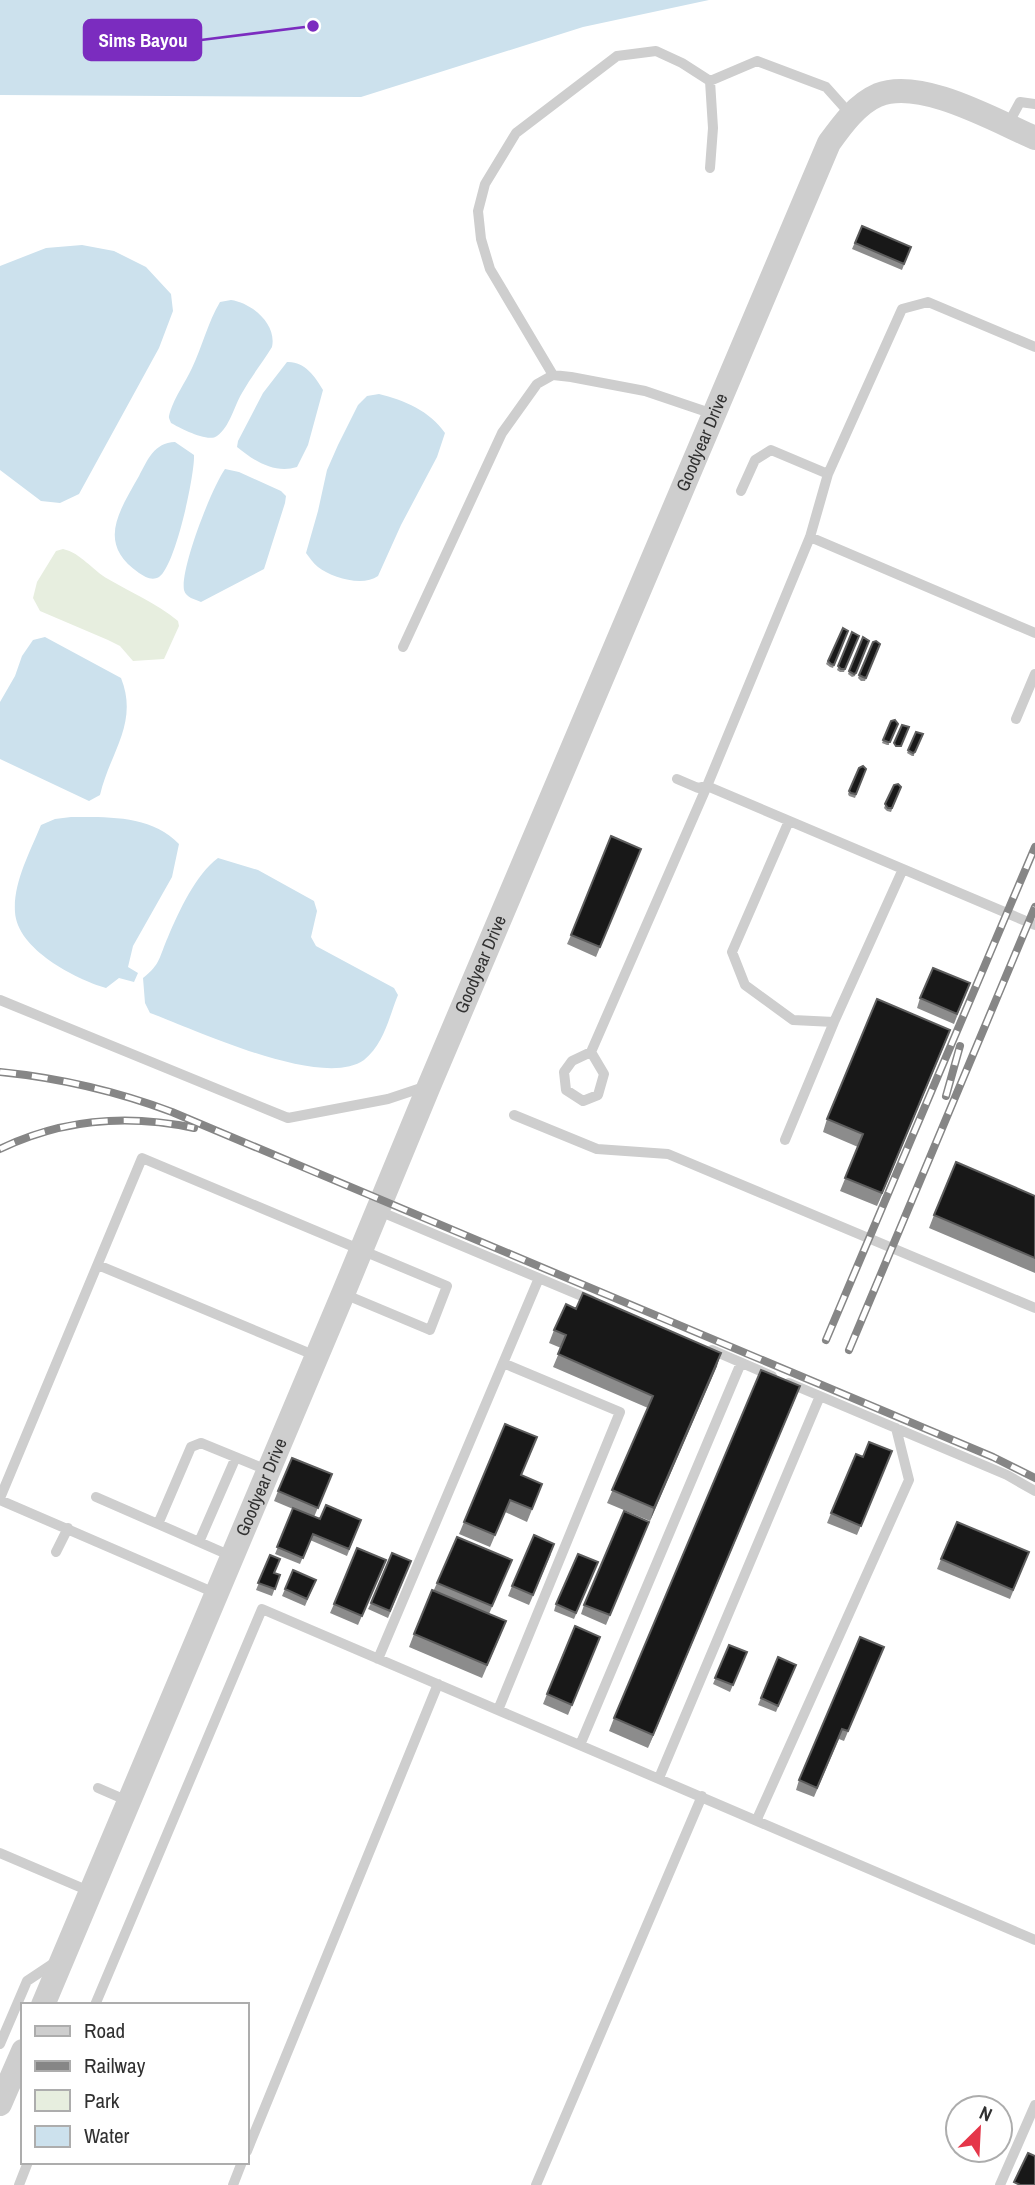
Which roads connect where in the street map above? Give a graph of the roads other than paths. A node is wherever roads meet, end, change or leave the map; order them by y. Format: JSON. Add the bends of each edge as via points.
{"nodes":[{"id":1,"x":710,"y":81,"type":"junction"},
{"id":2,"x":1035,"y":104,"type":"edge"},
{"id":3,"x":852,"y":115,"type":"junction"},
{"id":4,"x":1007,"y":126,"type":"junction"},
{"id":5,"x":1035,"y":138,"type":"edge"},
{"id":6,"x":710,"y":168,"type":"dead end"},
{"id":7,"x":1035,"y":347,"type":"edge"},
{"id":8,"x":553,"y":375,"type":"junction"},
{"id":9,"x":713,"y":414,"type":"junction"},
{"id":10,"x":828,"y":474,"type":"junction"},
{"id":11,"x":741,"y":491,"type":"dead end"},
{"id":12,"x":810,"y":537,"type":"junction"},
{"id":13,"x":1035,"y":633,"type":"edge"},
{"id":14,"x":403,"y":647,"type":"dead end"},
{"id":15,"x":1035,"y":674,"type":"edge"},
{"id":16,"x":1016,"y":719,"type":"dead end"},
{"id":17,"x":677,"y":779,"type":"dead end"},
{"id":18,"x":707,"y":786,"type":"junction"},
{"id":19,"x":789,"y":821,"type":"junction"},
{"id":20,"x":903,"y":869,"type":"junction"},
{"id":21,"x":1035,"y":925,"type":"edge"},
{"id":22,"x":0,"y":1000,"type":"edge"},
{"id":23,"x":834,"y":1023,"type":"junction"},
{"id":24,"x":591,"y":1052,"type":"junction"},
{"id":25,"x":429,"y":1086,"type":"junction"},
{"id":26,"x":514,"y":1115,"type":"dead end"},
{"id":27,"x":785,"y":1140,"type":"dead end"},
{"id":28,"x":377,"y":1210,"type":"junction"},
{"id":29,"x":362,"y":1250,"type":"junction"},
{"id":30,"x":98,"y":1265,"type":"junction"},
{"id":31,"x":539,"y":1278,"type":"junction"},
{"id":32,"x":343,"y":1294,"type":"junction"},
{"id":33,"x":602,"y":1304,"type":"edge"},
{"id":34,"x":1035,"y":1308,"type":"edge"},
{"id":35,"x":703,"y":1347,"type":"edge"},
{"id":36,"x":316,"y":1356,"type":"junction"},
{"id":37,"x":503,"y":1363,"type":"junction"},
{"id":38,"x":741,"y":1363,"type":"junction"},
{"id":39,"x":820,"y":1396,"type":"junction"},
{"id":40,"x":896,"y":1428,"type":"junction"},
{"id":41,"x":236,"y":1457,"type":"junction"},
{"id":42,"x":268,"y":1470,"type":"junction"},
{"id":43,"x":1035,"y":1491,"type":"edge"},
{"id":44,"x":96,"y":1497,"type":"dead end"},
{"id":45,"x":0,"y":1499,"type":"edge"},
{"id":46,"x":158,"y":1524,"type":"junction"},
{"id":47,"x":68,"y":1528,"type":"junction"},
{"id":48,"x":199,"y":1542,"type":"junction"},
{"id":49,"x":56,"y":1552,"type":"dead end"},
{"id":50,"x":231,"y":1556,"type":"junction"},
{"id":51,"x":215,"y":1593,"type":"junction"},
{"id":52,"x":378,"y":1659,"type":"junction"},
{"id":53,"x":438,"y":1684,"type":"junction"},
{"id":54,"x":498,"y":1710,"type":"junction"},
{"id":55,"x":580,"y":1745,"type":"junction"},
{"id":56,"x":659,"y":1778,"type":"junction"},
{"id":57,"x":98,"y":1788,"type":"dead end"},
{"id":58,"x":702,"y":1796,"type":"junction"},
{"id":59,"x":128,"y":1801,"type":"junction"},
{"id":60,"x":757,"y":1819,"type":"junction"},
{"id":61,"x":0,"y":1853,"type":"edge"},
{"id":62,"x":91,"y":1892,"type":"junction"},
{"id":63,"x":1035,"y":1940,"type":"edge"},
{"id":64,"x":64,"y":1956,"type":"junction"},
{"id":65,"x":44,"y":2003,"type":"edge"},
{"id":66,"x":96,"y":2003,"type":"edge"},
{"id":67,"x":0,"y":2043,"type":"edge"},
{"id":68,"x":21,"y":2056,"type":"edge"},
{"id":69,"x":0,"y":2104,"type":"edge"},
{"id":70,"x":1035,"y":2105,"type":"edge"},
{"id":71,"x":248,"y":2149,"type":"edge"},
{"id":72,"x":28,"y":2164,"type":"edge"},
{"id":73,"x":241,"y":2164,"type":"edge"},
{"id":74,"x":19,"y":2185,"type":"edge"},
{"id":75,"x":233,"y":2185,"type":"edge"},
{"id":76,"x":536,"y":2185,"type":"edge"},
{"id":77,"x":1000,"y":2185,"type":"edge"}],
"edges":[{"from":1,"to":3,"type":"lane","via":[[757,61],[826,87]]},
{"from":1,"to":6,"type":"lane"},
{"from":1,"to":8,"type":"lane","via":[[656,51],[617,56],[516,133],[485,184],[478,211],[490,268]]},
{"from":2,"to":4,"type":"lane","via":[[1020,102]]},
{"from":3,"to":4,"type":"street","name":"Goodyear Drive","via":[[877,96],[897,90],[919,91]]},
{"from":3,"to":9,"type":"street","name":"Goodyear Drive","via":[[829,143]]},
{"from":4,"to":5,"type":"street","name":"Goodyear Drive"},
{"from":7,"to":10,"type":"lane","via":[[928,302],[902,309]]},
{"from":8,"to":9,"type":"lane","via":[[645,391]]},
{"from":8,"to":14,"type":"lane","via":[[537,384],[502,433]]},
{"from":9,"to":25,"type":"street","name":"Goodyear Drive"},
{"from":10,"to":11,"type":"lane","via":[[771,450],[755,460]]},
{"from":10,"to":12,"type":"lane"},
{"from":12,"to":13,"type":"lane"},
{"from":12,"to":18,"type":"lane"},
{"from":15,"to":16,"type":"lane"},
{"from":17,"to":18,"type":"lane","via":[[698,788]]},
{"from":18,"to":19,"type":"lane"},
{"from":18,"to":24,"type":"lane"},
{"from":19,"to":20,"type":"lane"},
{"from":19,"to":23,"type":"lane","via":[[732,952],[745,985],[793,1020]]},
{"from":20,"to":21,"type":"lane"},
{"from":20,"to":23,"type":"lane"},
{"from":22,"to":25,"type":"lane","via":[[288,1118],[388,1099]]},
{"from":23,"to":27,"type":"lane"},
{"from":24,"to":24,"type":"lane","via":[[572,1061],[564,1072],[566,1090],[583,1101],[598,1095],[604,1074]]},
{"from":25,"to":28,"type":"street","name":"Goodyear Drive"},
{"from":26,"to":34,"type":"lane","via":[[597,1149],[668,1154]]},
{"from":28,"to":29,"type":"street","name":"Goodyear Drive"},
{"from":28,"to":31,"type":"lane"},
{"from":29,"to":30,"type":"lane","via":[[142,1158]]},
{"from":29,"to":32,"type":"street","name":"Goodyear Drive"},
{"from":29,"to":32,"type":"lane","via":[[447,1286],[430,1330]]},
{"from":30,"to":36,"type":"lane"},
{"from":30,"to":45,"type":"lane"},
{"from":31,"to":33,"type":"lane"},
{"from":31,"to":37,"type":"lane"},
{"from":32,"to":36,"type":"street","name":"Goodyear Drive"},
{"from":35,"to":38,"type":"lane"},
{"from":36,"to":42,"type":"street","name":"Goodyear Drive"},
{"from":37,"to":52,"type":"lane"},
{"from":37,"to":54,"type":"lane","via":[[620,1412]]},
{"from":38,"to":39,"type":"lane"},
{"from":38,"to":55,"type":"lane"},
{"from":39,"to":40,"type":"lane"},
{"from":39,"to":56,"type":"lane"},
{"from":40,"to":43,"type":"lane"},
{"from":40,"to":60,"type":"lane","via":[[909,1480]]},
{"from":41,"to":42,"type":"lane"},
{"from":41,"to":46,"type":"lane","via":[[201,1443],[191,1447]]},
{"from":41,"to":48,"type":"lane"},
{"from":42,"to":50,"type":"street","name":"Goodyear Drive"},
{"from":44,"to":46,"type":"lane"},
{"from":45,"to":47,"type":"lane"},
{"from":46,"to":48,"type":"lane"},
{"from":47,"to":49,"type":"lane"},
{"from":47,"to":51,"type":"lane"},
{"from":48,"to":50,"type":"lane"},
{"from":50,"to":51,"type":"street","name":"Goodyear Drive"},
{"from":51,"to":59,"type":"street","name":"Goodyear Drive"},
{"from":52,"to":53,"type":"lane"},
{"from":52,"to":66,"type":"lane","via":[[262,1609]]},
{"from":53,"to":54,"type":"lane"},
{"from":53,"to":71,"type":"lane"},
{"from":54,"to":55,"type":"lane"},
{"from":55,"to":56,"type":"lane"},
{"from":56,"to":58,"type":"lane"},
{"from":57,"to":59,"type":"lane"},
{"from":58,"to":60,"type":"lane"},
{"from":58,"to":76,"type":"lane"},
{"from":59,"to":62,"type":"street","name":"Goodyear Drive"},
{"from":60,"to":63,"type":"lane"},
{"from":61,"to":62,"type":"lane"},
{"from":62,"to":64,"type":"street","name":"Goodyear Drive"},
{"from":64,"to":65,"type":"street","name":"Goodyear Drive"},
{"from":64,"to":67,"type":"lane","via":[[27,1981]]},
{"from":68,"to":69,"type":"street"},
{"from":70,"to":77,"type":"lane"},
{"from":72,"to":74,"type":"lane"},
{"from":73,"to":75,"type":"lane"}]}
